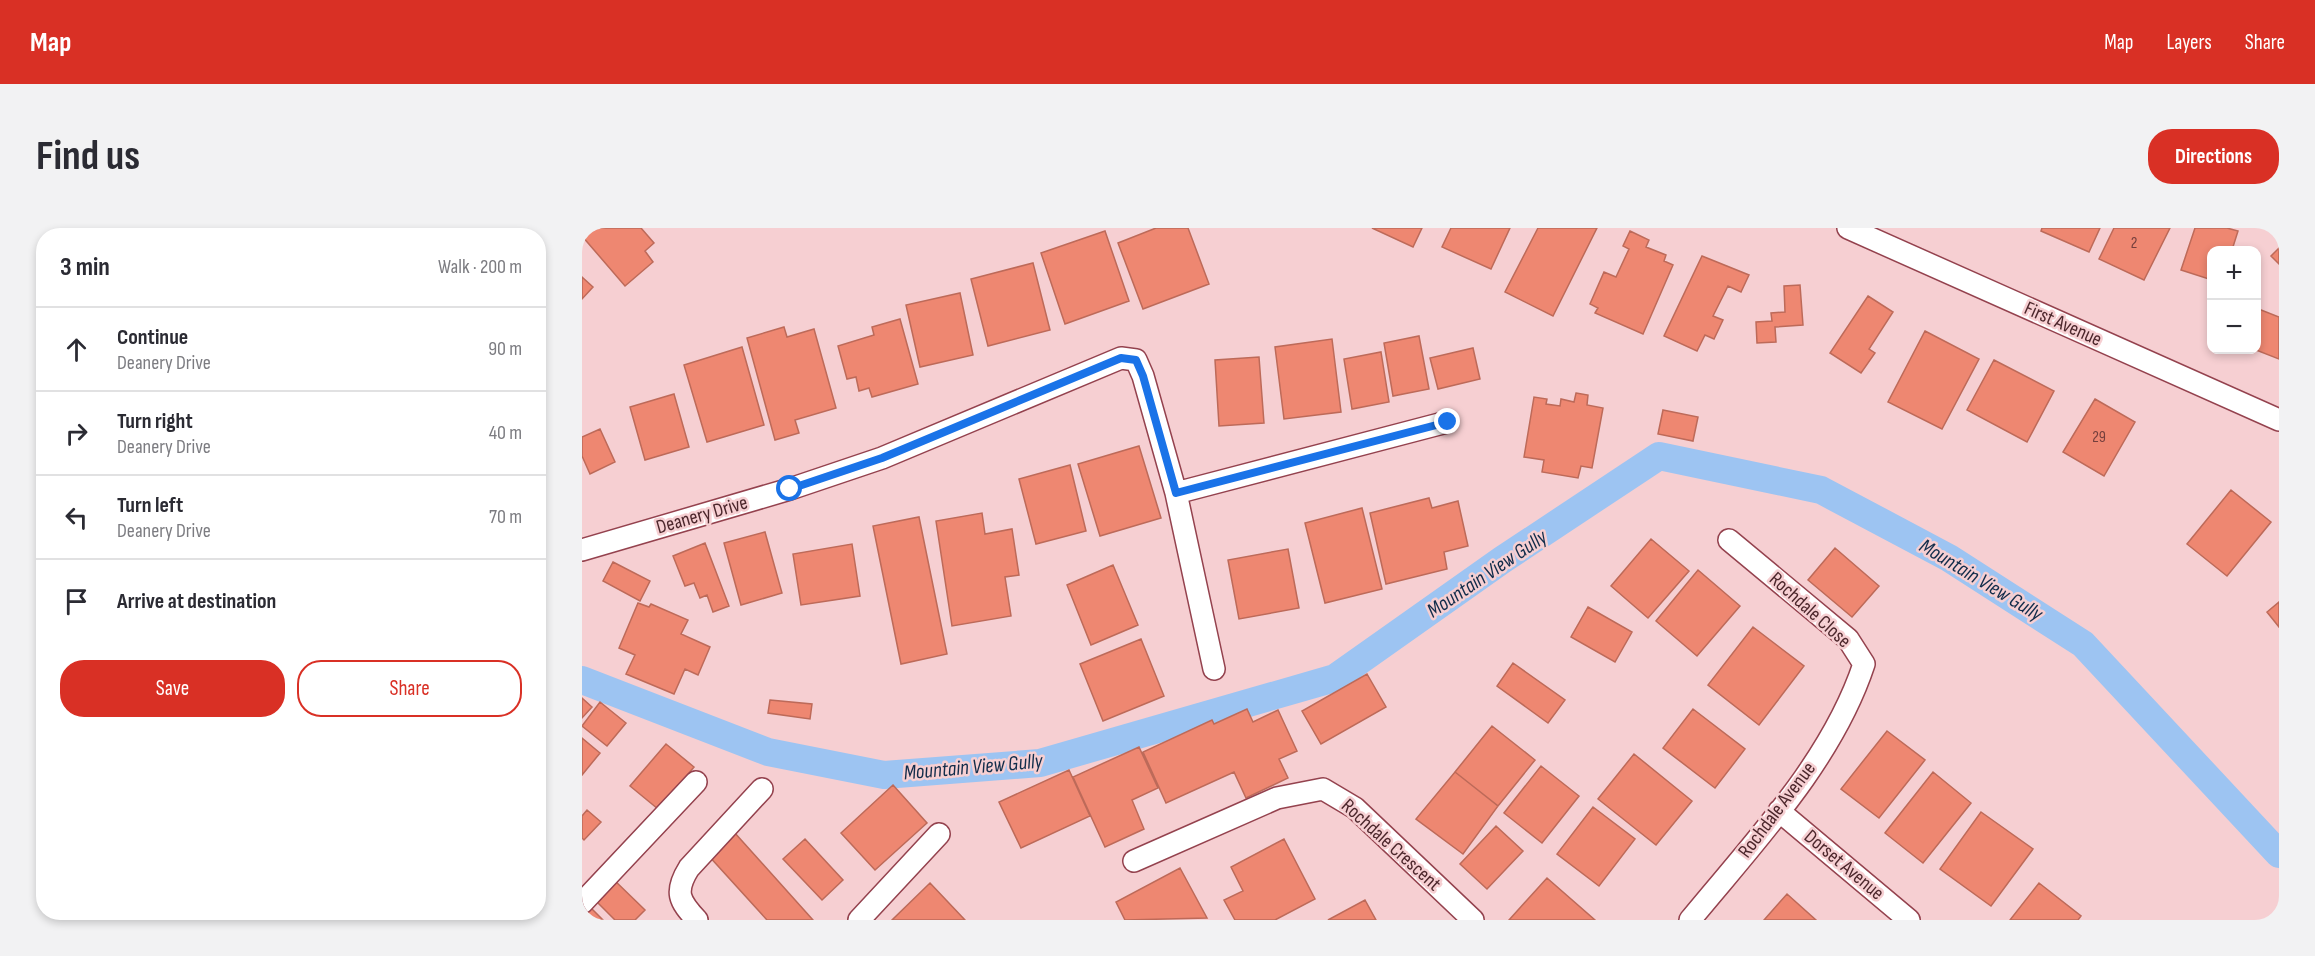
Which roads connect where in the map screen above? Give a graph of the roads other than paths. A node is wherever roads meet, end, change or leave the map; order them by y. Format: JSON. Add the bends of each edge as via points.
{"nodes":[{"id":1,"x":1848,"y":228,"type":"edge"},
{"id":2,"x":2279,"y":420,"type":"edge"},
{"id":3,"x":1448,"y":422,"type":"dead end"},
{"id":4,"x":1176,"y":493,"type":"junction"},
{"id":5,"x":1729,"y":540,"type":"dead end"},
{"id":6,"x":582,"y":550,"type":"edge"},
{"id":7,"x":1214,"y":669,"type":"dead end"},
{"id":8,"x":1854,"y":693,"type":"joint"},
{"id":9,"x":696,"y":782,"type":"dead end"},
{"id":10,"x":762,"y":789,"type":"dead end"},
{"id":11,"x":1779,"y":811,"type":"junction"},
{"id":12,"x":939,"y":834,"type":"dead end"},
{"id":13,"x":1134,"y":861,"type":"dead end"},
{"id":14,"x":582,"y":903,"type":"edge"},
{"id":15,"x":697,"y":920,"type":"edge"},
{"id":16,"x":859,"y":920,"type":"edge"},
{"id":17,"x":1473,"y":920,"type":"edge"},
{"id":18,"x":1690,"y":920,"type":"edge"},
{"id":19,"x":1909,"y":920,"type":"edge"}],
"edges":[{"from":1,"to":2,"type":"street","name":"First Avenue"},
{"from":3,"to":4,"type":"street"},
{"from":4,"to":6,"type":"street","name":"Deanery Drive","via":[[1143,376],[1136,360],[1121,358],[882,458]]},
{"from":4,"to":7,"type":"street"},
{"from":5,"to":8,"type":"street","name":"Rochdale Close","via":[[1848,639],[1864,664]]},
{"from":8,"to":11,"type":"street","name":"Rochdale Avenue","via":[[1821,751]]},
{"from":9,"to":14,"type":"street"},
{"from":10,"to":15,"type":"street","via":[[681,881],[679,895]]},
{"from":11,"to":18,"type":"street","name":"Rochdale Avenue"},
{"from":11,"to":19,"type":"street","name":"Dorset Avenue"},
{"from":12,"to":16,"type":"street"},
{"from":13,"to":17,"type":"street","name":"Rochdale Crescent","via":[[1277,798],[1323,789],[1355,808]]}]}
